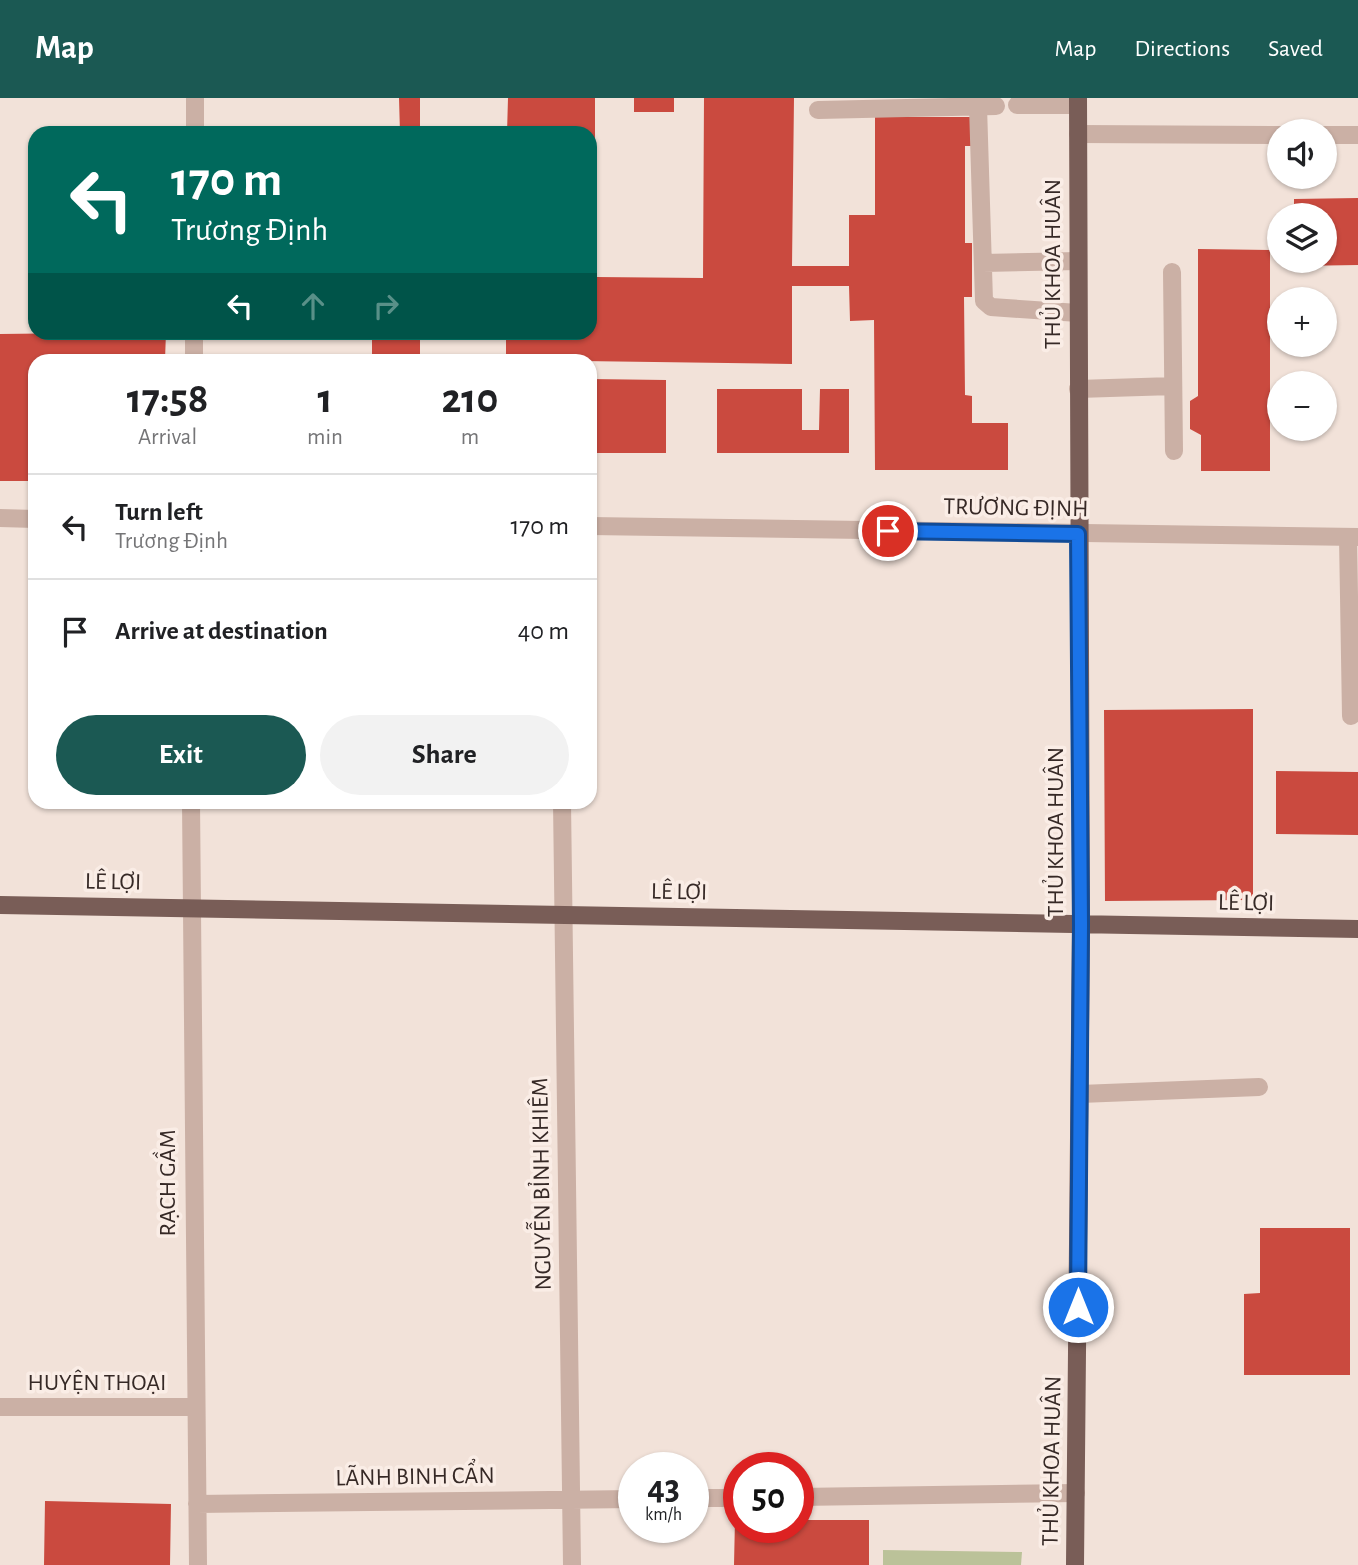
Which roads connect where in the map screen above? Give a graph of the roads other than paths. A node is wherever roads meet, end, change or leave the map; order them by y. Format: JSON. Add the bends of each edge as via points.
{"nodes":[{"id":1,"x":195,"y":98,"type":"edge"},
{"id":2,"x":1078,"y":102,"type":"edge"},
{"id":3,"x":1017,"y":105,"type":"dead end"},
{"id":4,"x":818,"y":110,"type":"dead end"},
{"id":5,"x":195,"y":126,"type":"edge"},
{"id":6,"x":1078,"y":134,"type":"junction"},
{"id":7,"x":1267,"y":135,"type":"edge"},
{"id":8,"x":1337,"y":135,"type":"edge"},
{"id":9,"x":1358,"y":135,"type":"edge"},
{"id":10,"x":1077,"y":261,"type":"junction"},
{"id":11,"x":984,"y":263,"type":"junction"},
{"id":12,"x":1172,"y":272,"type":"dead end"},
{"id":13,"x":1078,"y":313,"type":"junction"},
{"id":14,"x":1173,"y":386,"type":"junction"},
{"id":15,"x":1078,"y":388,"type":"junction"},
{"id":16,"x":1174,"y":451,"type":"dead end"},
{"id":17,"x":0,"y":518,"type":"edge"},
{"id":18,"x":28,"y":519,"type":"edge"},
{"id":19,"x":597,"y":526,"type":"edge"},
{"id":20,"x":1078,"y":534,"type":"junction"},
{"id":21,"x":1353,"y":537,"type":"edge"},
{"id":22,"x":1351,"y":716,"type":"dead end"},
{"id":23,"x":191,"y":809,"type":"edge"},
{"id":24,"x":562,"y":809,"type":"edge"},
{"id":25,"x":0,"y":905,"type":"edge"},
{"id":26,"x":190,"y":908,"type":"junction"},
{"id":27,"x":563,"y":915,"type":"junction"},
{"id":28,"x":1081,"y":925,"type":"junction"},
{"id":29,"x":1358,"y":929,"type":"edge"},
{"id":30,"x":1259,"y":1087,"type":"dead end"},
{"id":31,"x":1080,"y":1094,"type":"junction"},
{"id":32,"x":0,"y":1407,"type":"edge"},
{"id":33,"x":194,"y":1407,"type":"junction"},
{"id":34,"x":1076,"y":1493,"type":"junction"},
{"id":35,"x":814,"y":1497,"type":"edge"},
{"id":36,"x":618,"y":1499,"type":"edge"},
{"id":37,"x":571,"y":1500,"type":"junction"},
{"id":38,"x":197,"y":1504,"type":"junction"},
{"id":39,"x":198,"y":1565,"type":"edge"},
{"id":40,"x":572,"y":1565,"type":"edge"},
{"id":41,"x":1076,"y":1565,"type":"edge"}],
"edges":[{"from":1,"to":5,"type":"street"},
{"from":2,"to":3,"type":"street"},
{"from":2,"to":6,"type":"main road","name":"THỦ KHOA HUÂN"},
{"from":4,"to":11,"type":"street","via":[[987,106]]},
{"from":6,"to":7,"type":"street"},
{"from":6,"to":10,"type":"main road","name":"THỦ KHOA HUÂN"},
{"from":8,"to":9,"type":"street"},
{"from":10,"to":11,"type":"street"},
{"from":10,"to":13,"type":"main road","name":"THỦ KHOA HUÂN"},
{"from":11,"to":13,"type":"street","via":[[984,301],[991,307]]},
{"from":12,"to":14,"type":"street"},
{"from":13,"to":15,"type":"main road","name":"THỦ KHOA HUÂN"},
{"from":14,"to":15,"type":"street"},
{"from":14,"to":16,"type":"street"},
{"from":15,"to":20,"type":"main road","name":"THỦ KHOA HUÂN"},
{"from":17,"to":18,"type":"street"},
{"from":19,"to":20,"type":"street","name":"TRƯƠNG ĐỊNH"},
{"from":20,"to":21,"type":"street","name":"TRƯƠNG ĐỊNH"},
{"from":20,"to":28,"type":"main road","name":"THỦ KHOA HUÂN"},
{"from":21,"to":22,"type":"street"},
{"from":23,"to":26,"type":"street","name":"RẠCH GẦM"},
{"from":24,"to":27,"type":"street","name":"NGUYỄN BỈNH KHIÊM"},
{"from":25,"to":26,"type":"main road","name":"LÊ LỢI"},
{"from":26,"to":27,"type":"main road","name":"LÊ LỢI"},
{"from":26,"to":33,"type":"street","name":"RẠCH GẦM"},
{"from":27,"to":28,"type":"main road","name":"LÊ LỢI"},
{"from":27,"to":37,"type":"street","name":"NGUYỄN BỈNH KHIÊM"},
{"from":28,"to":29,"type":"main road","name":"LÊ LỢI"},
{"from":28,"to":31,"type":"main road","name":"THỦ KHOA HUÂN"},
{"from":30,"to":31,"type":"street"},
{"from":31,"to":34,"type":"main road","name":"THỦ KHOA HUÂN"},
{"from":32,"to":33,"type":"street","name":"HUYỆN THOẠI"},
{"from":33,"to":38,"type":"street","name":"RẠCH GẦM"},
{"from":34,"to":35,"type":"street"},
{"from":34,"to":41,"type":"main road","name":"THỦ KHOA HUÂN"},
{"from":36,"to":37,"type":"street","name":"LÃNH BINH CẨN"},
{"from":37,"to":38,"type":"street","name":"LÃNH BINH CẨN"},
{"from":37,"to":40,"type":"street","name":"NGUYỄN BỈNH KHIÊM"},
{"from":38,"to":39,"type":"street","name":"RẠCH GẦM"}]}
